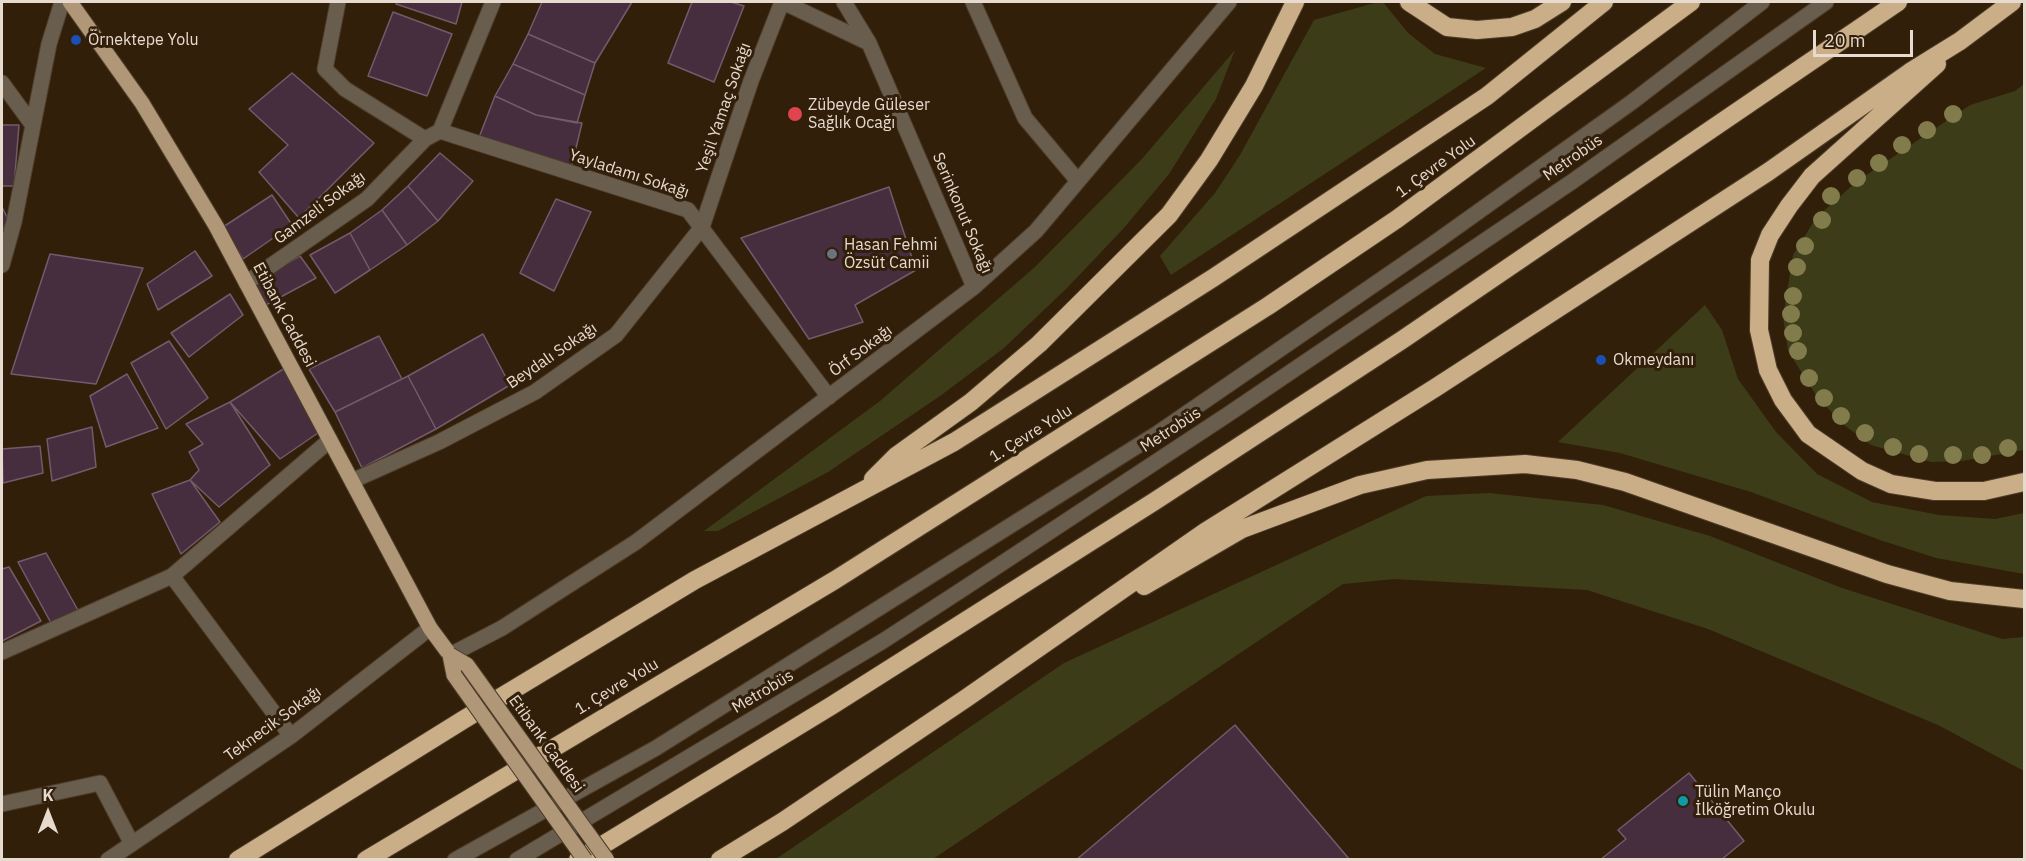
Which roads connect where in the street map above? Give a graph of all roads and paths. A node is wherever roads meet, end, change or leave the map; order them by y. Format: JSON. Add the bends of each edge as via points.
{"nodes":[{"id":1,"x":62,"y":2,"type":"edge"},
{"id":2,"x":70,"y":2,"type":"edge"},
{"id":3,"x":338,"y":2,"type":"edge"},
{"id":4,"x":493,"y":2,"type":"edge"},
{"id":5,"x":782,"y":2,"type":"edge"},
{"id":6,"x":844,"y":2,"type":"edge"},
{"id":7,"x":973,"y":2,"type":"edge"},
{"id":8,"x":1229,"y":2,"type":"edge"},
{"id":9,"x":1295,"y":2,"type":"edge"},
{"id":10,"x":1409,"y":2,"type":"edge"},
{"id":11,"x":1562,"y":2,"type":"edge"},
{"id":12,"x":1604,"y":2,"type":"edge"},
{"id":13,"x":1691,"y":2,"type":"edge"},
{"id":14,"x":1762,"y":2,"type":"edge"},
{"id":15,"x":1826,"y":2,"type":"edge"},
{"id":16,"x":2012,"y":2,"type":"edge"},
{"id":17,"x":1892,"y":6,"type":"edge"},
{"id":18,"x":1960,"y":41,"type":"junction"},
{"id":19,"x":869,"y":43,"type":"junction"},
{"id":20,"x":2,"y":83,"type":"edge"},
{"id":21,"x":32,"y":124,"type":"junction"},
{"id":22,"x":440,"y":131,"type":"junction"},
{"id":23,"x":425,"y":139,"type":"junction"},
{"id":24,"x":1078,"y":181,"type":"junction"},
{"id":25,"x":702,"y":227,"type":"junction"},
{"id":26,"x":2,"y":265,"type":"edge"},
{"id":27,"x":246,"y":283,"type":"junction"},
{"id":28,"x":974,"y":287,"type":"junction"},
{"id":29,"x":830,"y":397,"type":"junction"},
{"id":30,"x":330,"y":440,"type":"junction"},
{"id":31,"x":352,"y":481,"type":"junction"},
{"id":32,"x":2025,"y":482,"type":"edge"},
{"id":33,"x":861,"y":491,"type":"junction"},
{"id":34,"x":172,"y":576,"type":"junction"},
{"id":35,"x":2025,"y":599,"type":"edge"},
{"id":36,"x":1076,"y":623,"type":"junction"},
{"id":37,"x":430,"y":627,"type":"junction"},
{"id":38,"x":2,"y":652,"type":"edge"},
{"id":39,"x":450,"y":655,"type":"junction"},
{"id":40,"x":291,"y":736,"type":"junction"},
{"id":41,"x":2,"y":804,"type":"edge"},
{"id":42,"x":132,"y":844,"type":"junction"},
{"id":43,"x":108,"y":860,"type":"edge"},
{"id":44,"x":238,"y":860,"type":"edge"},
{"id":45,"x":366,"y":860,"type":"edge"},
{"id":46,"x":455,"y":860,"type":"edge"},
{"id":47,"x":517,"y":860,"type":"edge"},
{"id":48,"x":578,"y":860,"type":"edge"},
{"id":49,"x":585,"y":860,"type":"edge"},
{"id":50,"x":607,"y":860,"type":"edge"},
{"id":51,"x":720,"y":860,"type":"edge"}],
"edges":[{"from":1,"to":21,"type":"street"},
{"from":2,"to":27,"type":"main road","name":"Etibank Caddesi","via":[[142,103]]},
{"from":3,"to":23,"type":"street","via":[[325,69],[345,88]]},
{"from":4,"to":22,"type":"street"},
{"from":5,"to":19,"type":"street"},
{"from":5,"to":25,"type":"street","name":"Yeşil Yamaç Sokağı"},
{"from":6,"to":19,"type":"street"},
{"from":7,"to":24,"type":"street","via":[[1025,118]]},
{"from":8,"to":24,"type":"street","name":"Örf Sokağı"},
{"from":9,"to":33,"type":"highway","via":[[1254,86],[1209,160],[1168,215],[1039,344],[971,402],[896,456]]},
{"from":10,"to":11,"type":"highway","via":[[1447,27],[1477,30],[1512,27],[1535,19]]},
{"from":12,"to":33,"type":"highway","via":[[1487,96],[1213,278],[954,442]]},
{"from":13,"to":45,"type":"highway","name":"1. Çevre Yolu","via":[[1397,219],[1268,306],[835,580]]},
{"from":14,"to":46,"type":"street","name":"Metrobüs","via":[[1632,102],[1424,251],[1158,433],[656,748]]},
{"from":15,"to":47,"type":"street","name":"Metrobüs","via":[[1573,181],[966,587],[883,641]]},
{"from":16,"to":18,"type":"highway"},
{"from":17,"to":48,"type":"highway","via":[[1402,339],[1155,501],[841,700]]},
{"from":18,"to":32,"type":"highway","via":[[1812,176],[1789,206],[1770,235],[1760,260],[1759,330],[1768,370],[1783,400],[1808,434],[1862,471],[1891,484],[1935,491],[1984,491]]},
{"from":18,"to":36,"type":"highway","via":[[1768,172],[1132,580]]},
{"from":19,"to":28,"type":"street","name":"Serinkonut Sokağı"},
{"from":20,"to":21,"type":"street"},
{"from":21,"to":26,"type":"street"},
{"from":22,"to":23,"type":"street","name":"Gamzeli Sokağı"},
{"from":22,"to":25,"type":"street","name":"Yayladamı Sokağı","via":[[688,210]]},
{"from":23,"to":27,"type":"street","name":"Gamzeli Sokağı","via":[[368,199]]},
{"from":24,"to":28,"type":"street","name":"Örf Sokağı","via":[[1036,231]]},
{"from":25,"to":29,"type":"street","name":"Yayladamı Sokağı"},
{"from":25,"to":31,"type":"street","name":"Beydalı Sokağı","via":[[631,317],[607,341],[535,392]]},
{"from":27,"to":30,"type":"main road","name":"Etibank Caddesi"},
{"from":28,"to":29,"type":"street","name":"Örf Sokağı"},
{"from":29,"to":39,"type":"street","name":"Örf Sokağı","via":[[636,542],[502,628]]},
{"from":30,"to":31,"type":"main road","name":"Etibank Caddesi"},
{"from":30,"to":34,"type":"street"},
{"from":31,"to":37,"type":"main road","name":"Etibank Caddesi"},
{"from":33,"to":44,"type":"highway","via":[[685,586]]},
{"from":34,"to":38,"type":"street"},
{"from":34,"to":40,"type":"street"},
{"from":35,"to":36,"type":"highway","via":[[1950,591],[1887,574],[1625,482],[1577,470],[1525,464],[1484,465],[1427,470],[1360,485],[1295,507],[1242,529]]},
{"from":36,"to":51,"type":"highway"},
{"from":37,"to":39,"type":"main road","name":"Etibank Caddesi"},
{"from":37,"to":40,"type":"street","name":"Teknecik Sokağı"},
{"from":39,"to":49,"type":"main road","name":"Etibank Caddesi","bridge":true,"via":[[454,675]]},
{"from":39,"to":50,"type":"main road","name":"Etibank Caddesi","bridge":true,"via":[[466,665]]},
{"from":40,"to":42,"type":"street","name":"Teknecik Sokağı"},
{"from":41,"to":42,"type":"street","via":[[100,783]]},
{"from":42,"to":43,"type":"street","name":"Teknecik Sokağı"}]}
